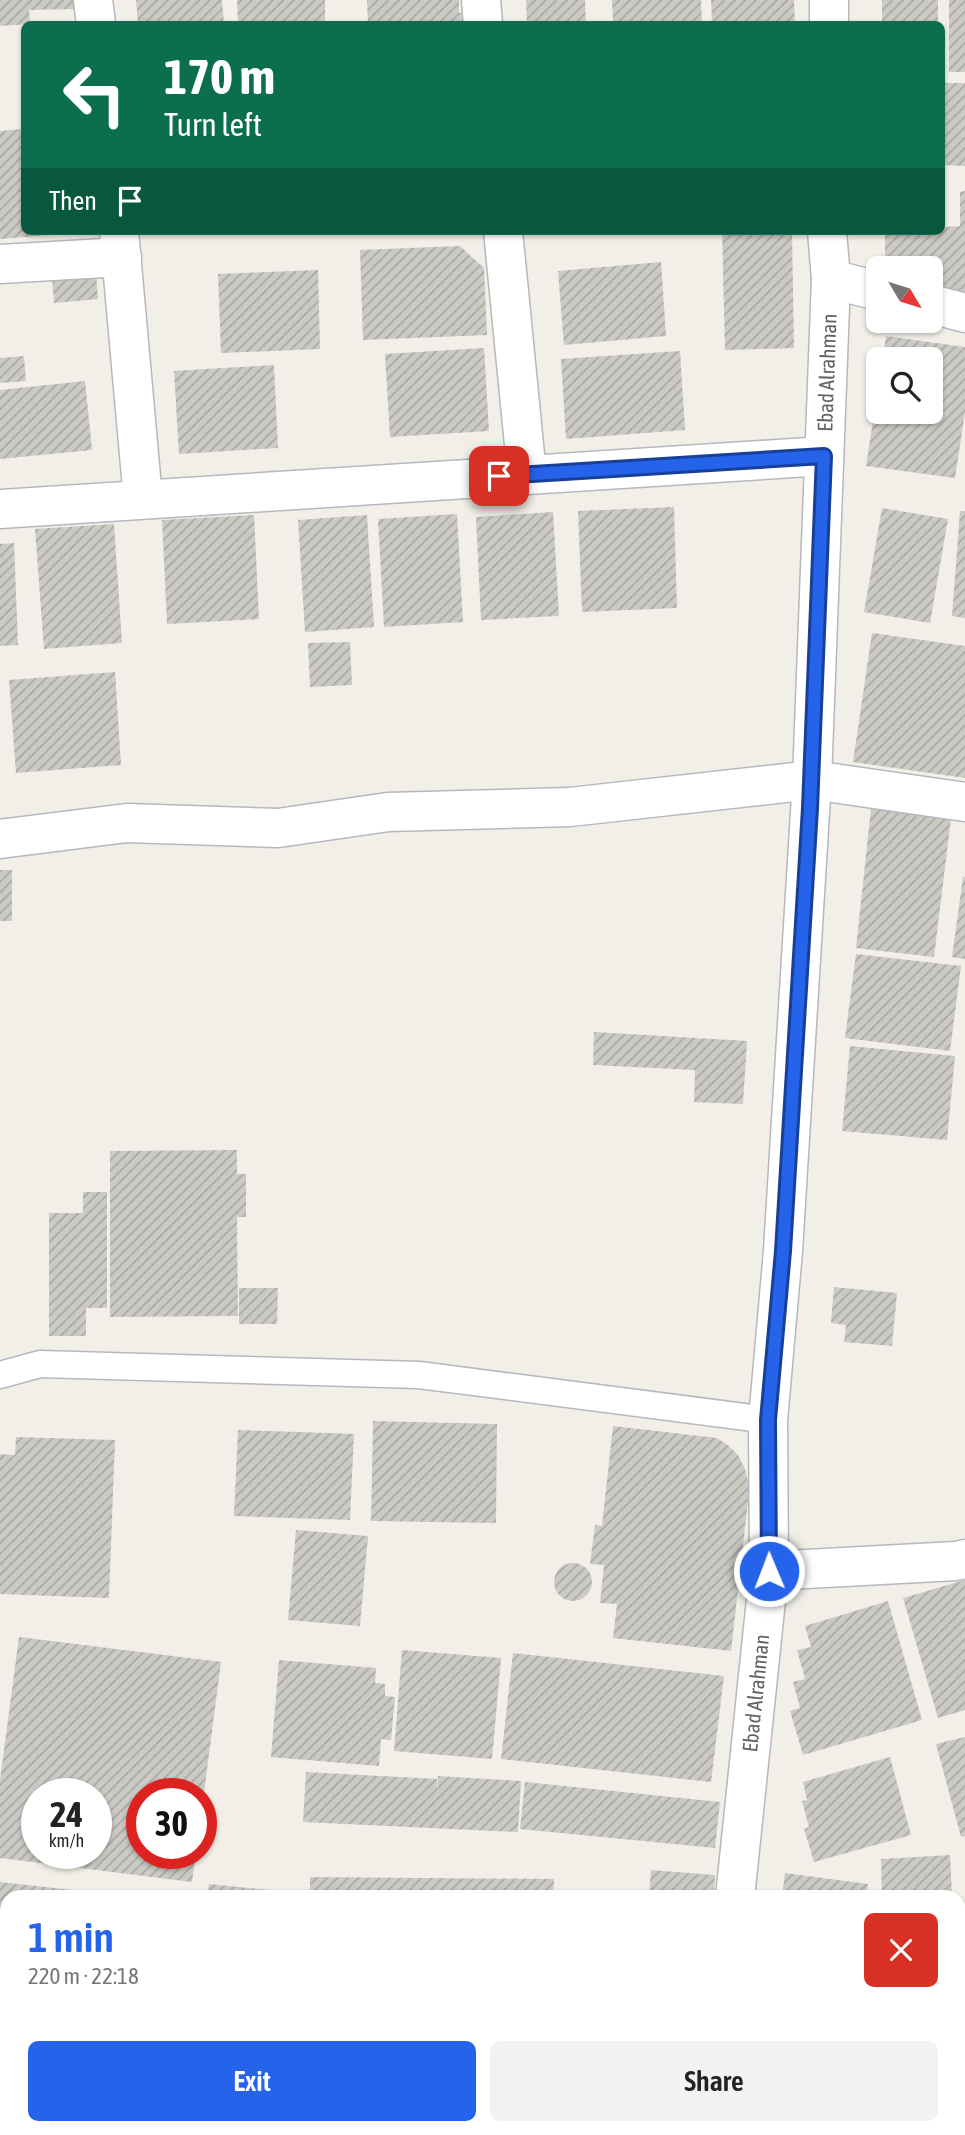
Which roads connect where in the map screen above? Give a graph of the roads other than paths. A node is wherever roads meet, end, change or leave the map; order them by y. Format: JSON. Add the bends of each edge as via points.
{"nodes":[{"id":1,"x":93,"y":0,"type":"edge"},
{"id":2,"x":481,"y":0,"type":"edge"},
{"id":3,"x":830,"y":0,"type":"edge"},
{"id":4,"x":96,"y":21,"type":"edge"},
{"id":5,"x":483,"y":21,"type":"edge"},
{"id":6,"x":829,"y":21,"type":"edge"},
{"id":7,"x":503,"y":235,"type":"edge"},
{"id":8,"x":827,"y":235,"type":"edge"},
{"id":9,"x":121,"y":244,"type":"edge"},
{"id":10,"x":0,"y":264,"type":"edge"},
{"id":11,"x":831,"y":279,"type":"junction"},
{"id":12,"x":866,"y":288,"type":"edge"},
{"id":13,"x":943,"y":307,"type":"edge"},
{"id":14,"x":965,"y":313,"type":"edge"},
{"id":15,"x":824,"y":456,"type":"junction"},
{"id":16,"x":527,"y":475,"type":"junction"},
{"id":17,"x":143,"y":499,"type":"junction"},
{"id":18,"x":0,"y":509,"type":"edge"},
{"id":19,"x":812,"y":780,"type":"junction"},
{"id":20,"x":965,"y":803,"type":"edge"},
{"id":21,"x":0,"y":839,"type":"edge"},
{"id":22,"x":0,"y":1375,"type":"edge"},
{"id":23,"x":768,"y":1420,"type":"junction"},
{"id":24,"x":965,"y":1559,"type":"edge"},
{"id":25,"x":769,"y":1571,"type":"junction"},
{"id":26,"x":736,"y":1890,"type":"edge"}],
"edges":[{"from":1,"to":4,"type":"street"},
{"from":2,"to":5,"type":"street"},
{"from":3,"to":6,"type":"street"},
{"from":7,"to":16,"type":"street"},
{"from":8,"to":11,"type":"street","name":"Ebad Alrahman"},
{"from":9,"to":10,"type":"street"},
{"from":9,"to":17,"type":"street"},
{"from":11,"to":12,"type":"street"},
{"from":11,"to":15,"type":"street","name":"Ebad Alrahman"},
{"from":13,"to":14,"type":"street"},
{"from":15,"to":16,"type":"street"},
{"from":15,"to":19,"type":"street","name":"Ebad Alrahman"},
{"from":16,"to":17,"type":"street"},
{"from":17,"to":18,"type":"street"},
{"from":19,"to":20,"type":"street"},
{"from":19,"to":21,"type":"street","via":[[570,807],[388,812],[278,828],[127,823]]},
{"from":19,"to":23,"type":"street","name":"Ebad Alrahman"},
{"from":22,"to":23,"type":"lane","via":[[40,1364],[419,1376]]},
{"from":23,"to":25,"type":"street","name":"Ebad Alrahman"},
{"from":24,"to":25,"type":"street"},
{"from":25,"to":26,"type":"street","name":"Ebad Alrahman"}]}
